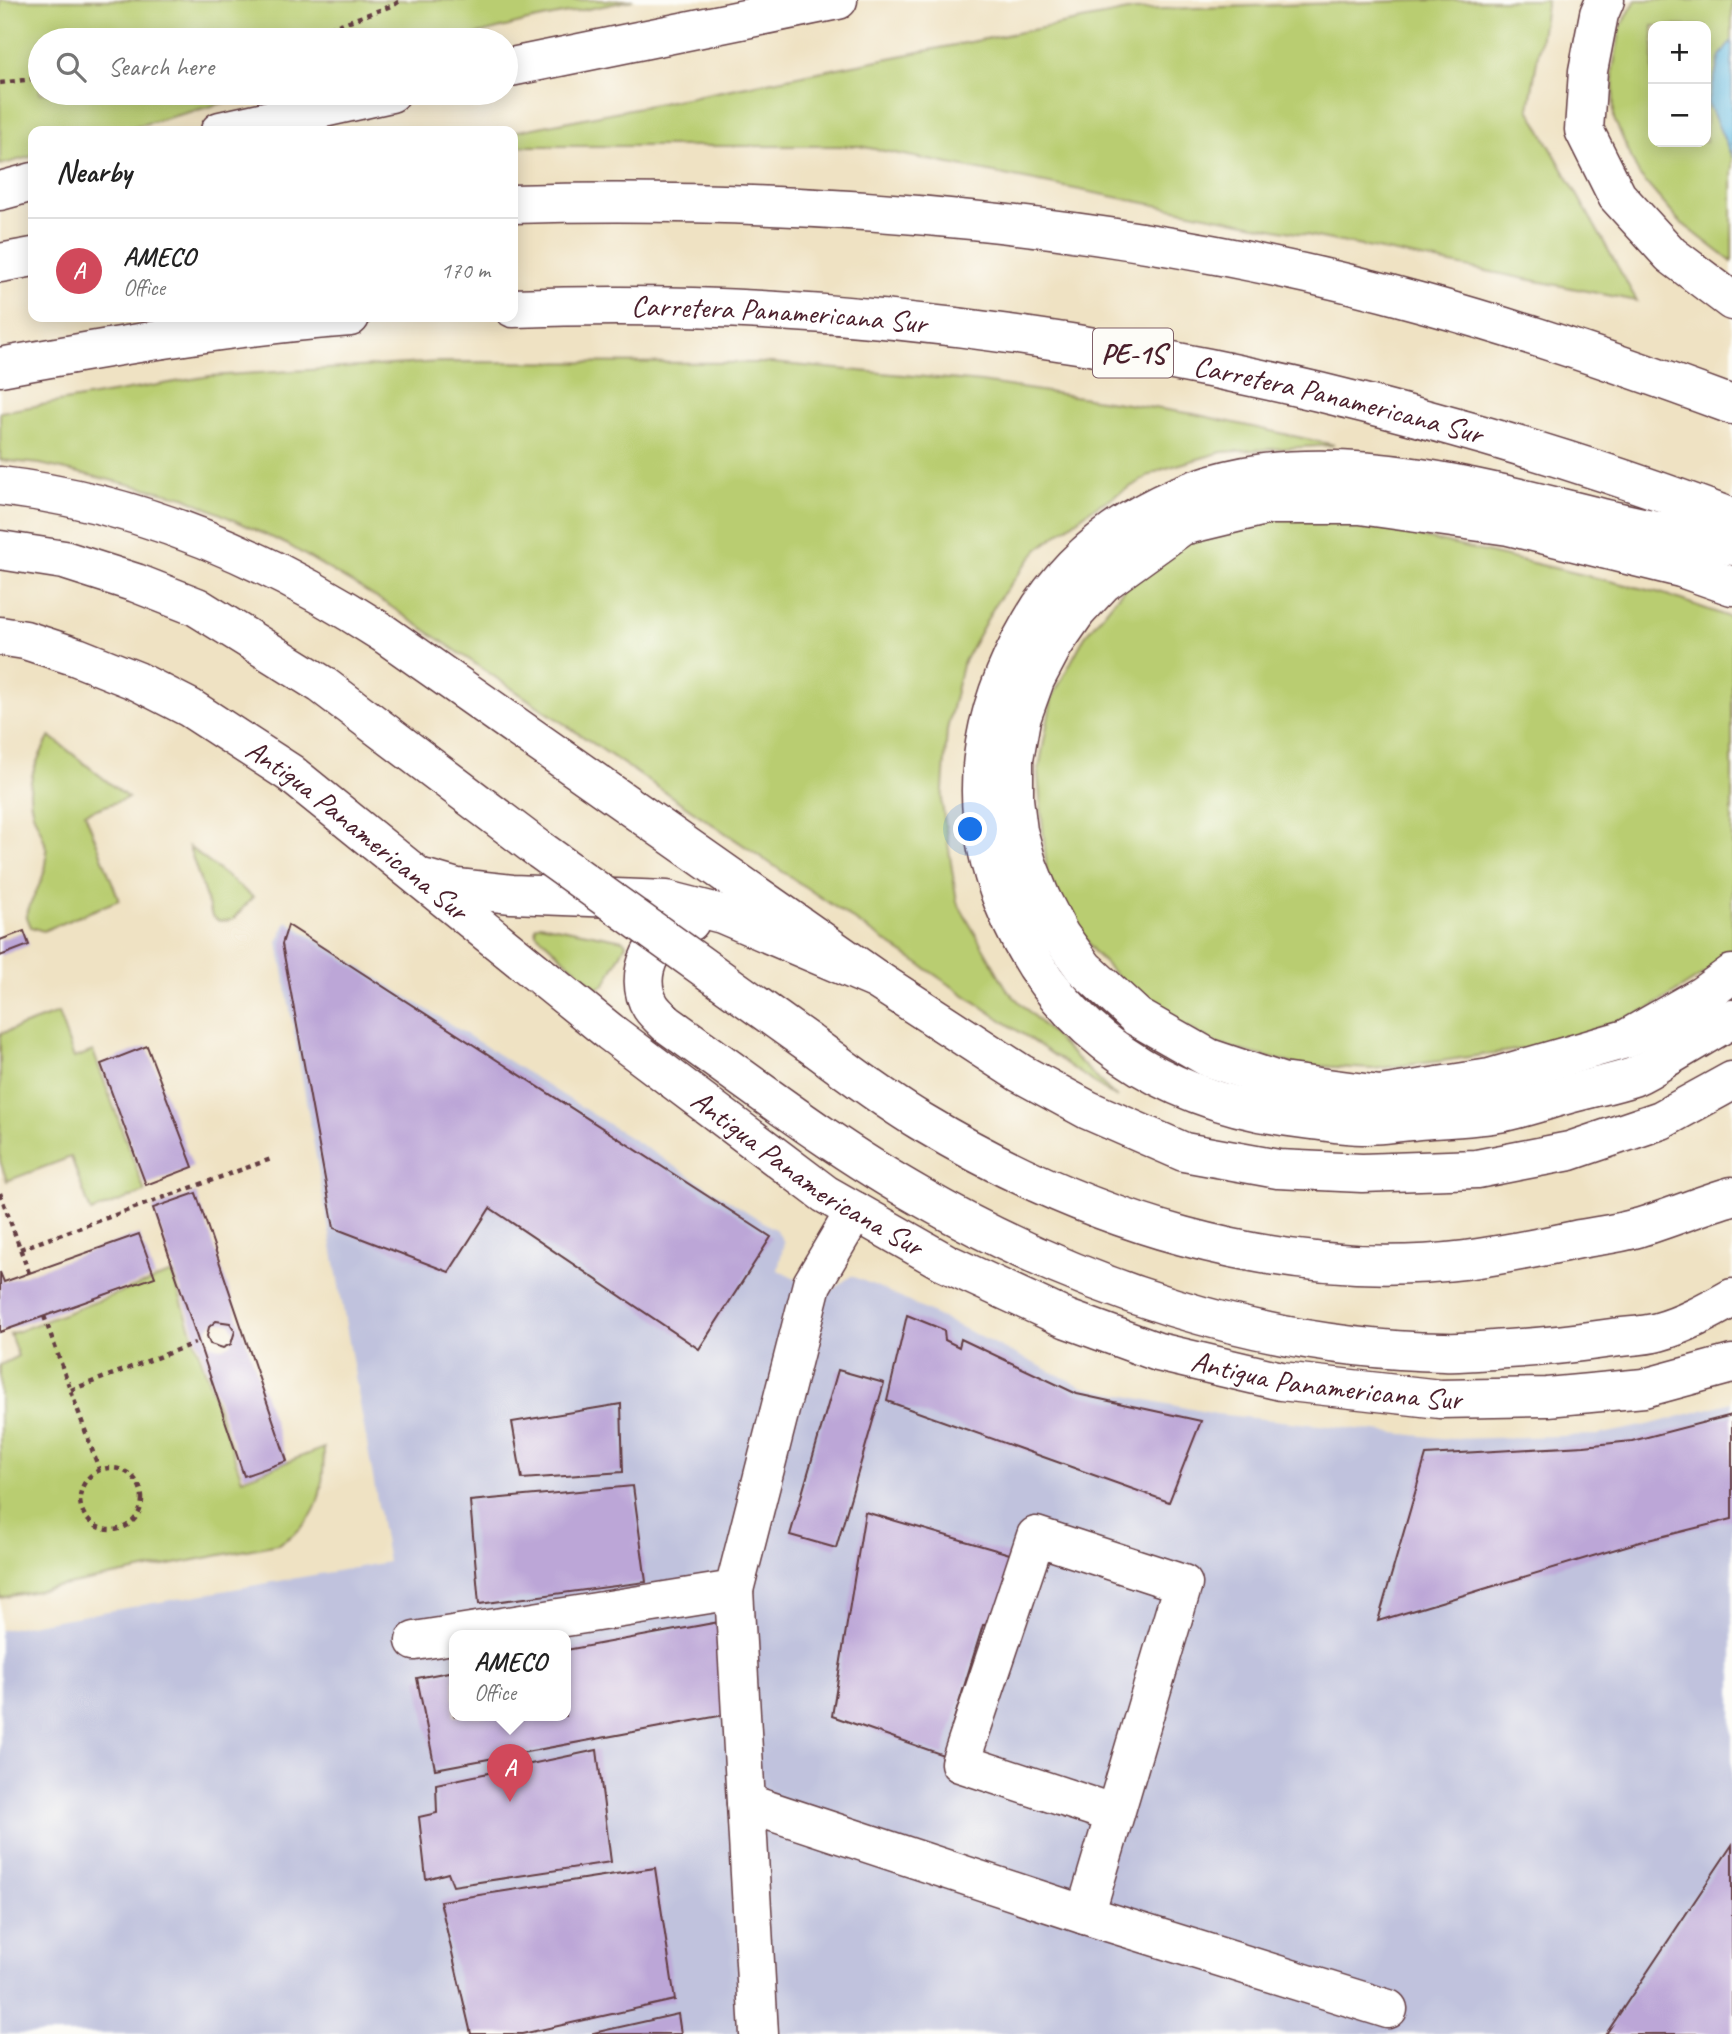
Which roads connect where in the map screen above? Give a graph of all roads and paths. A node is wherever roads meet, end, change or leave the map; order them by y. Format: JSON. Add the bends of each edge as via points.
{"nodes":[{"id":1,"x":401,"y":0,"type":"edge"},
{"id":2,"x":838,"y":0,"type":"edge"},
{"id":3,"x":1605,"y":0,"type":"edge"},
{"id":4,"x":330,"y":28,"type":"edge"},
{"id":5,"x":518,"y":66,"type":"edge"},
{"id":6,"x":28,"y":80,"type":"edge"},
{"id":7,"x":0,"y":83,"type":"edge"},
{"id":8,"x":337,"y":105,"type":"edge"},
{"id":9,"x":242,"y":126,"type":"edge"},
{"id":10,"x":28,"y":183,"type":"edge"},
{"id":11,"x":0,"y":191,"type":"edge"},
{"id":12,"x":518,"y":204,"type":"edge"},
{"id":13,"x":28,"y":258,"type":"edge"},
{"id":14,"x":0,"y":263,"type":"edge"},
{"id":15,"x":1732,"y":301,"type":"edge"},
{"id":16,"x":518,"y":308,"type":"edge"},
{"id":17,"x":294,"y":322,"type":"edge"},
{"id":18,"x":0,"y":367,"type":"edge"},
{"id":19,"x":1732,"y":405,"type":"edge"},
{"id":20,"x":0,"y":486,"type":"edge"},
{"id":21,"x":1732,"y":518,"type":"edge"},
{"id":22,"x":1732,"y":546,"type":"edge"},
{"id":23,"x":0,"y":550,"type":"edge"},
{"id":24,"x":1732,"y":586,"type":"edge"},
{"id":25,"x":0,"y":636,"type":"edge"},
{"id":26,"x":419,"y":877,"type":"junction"},
{"id":27,"x":722,"y":914,"type":"junction"},
{"id":28,"x":1732,"y":974,"type":"edge"},
{"id":29,"x":877,"y":980,"type":"junction"},
{"id":30,"x":1732,"y":1020,"type":"edge"},
{"id":31,"x":1732,"y":1081,"type":"edge"},
{"id":32,"x":271,"y":1158,"type":"dead end"},
{"id":33,"x":0,"y":1193,"type":"edge"},
{"id":34,"x":1732,"y":1196,"type":"edge"},
{"id":35,"x":855,"y":1211,"type":"junction"},
{"id":36,"x":20,"y":1249,"type":"junction"},
{"id":37,"x":29,"y":1273,"type":"dead end"},
{"id":38,"x":1732,"y":1298,"type":"edge"},
{"id":39,"x":44,"y":1316,"type":"dead end"},
{"id":40,"x":195,"y":1343,"type":"dead end"},
{"id":41,"x":1732,"y":1364,"type":"edge"},
{"id":42,"x":71,"y":1390,"type":"junction"},
{"id":43,"x":99,"y":1469,"type":"junction"},
{"id":44,"x":734,"y":1590,"type":"junction"},
{"id":45,"x":489,"y":1630,"type":"edge"},
{"id":46,"x":449,"y":1636,"type":"edge"},
{"id":47,"x":415,"y":1642,"type":"dead end"},
{"id":48,"x":746,"y":1803,"type":"junction"},
{"id":49,"x":1115,"y":1814,"type":"junction"},
{"id":50,"x":1085,"y":1915,"type":"junction"},
{"id":51,"x":1388,"y":2009,"type":"dead end"},
{"id":52,"x":759,"y":2034,"type":"edge"}],
"edges":[{"from":1,"to":4,"type":"path"},
{"from":2,"to":5,"type":"main road"},
{"from":3,"to":15,"type":"main road","via":[[1588,71],[1584,130],[1617,196],[1671,255]]},
{"from":6,"to":7,"type":"path"},
{"from":8,"to":9,"type":"main road"},
{"from":10,"to":11,"type":"main road"},
{"from":12,"to":19,"type":"main road","via":[[657,203],[861,212],[1127,241],[1300,273],[1421,303],[1553,342]]},
{"from":13,"to":14,"type":"main road"},
{"from":16,"to":21,"type":"main road","name":"Carretera Panamericana Sur","number":"PE-1S","via":[[814,313],[1069,341],[1282,383],[1490,435]]},
{"from":17,"to":18,"type":"main road"},
{"from":20,"to":29,"type":"main road","via":[[97,503],[183,529],[332,600]]},
{"from":22,"to":30,"type":"main road","via":[[1398,475],[1312,470],[1217,482],[1135,516],[1068,571],[1017,646],[987,726],[980,768],[987,850],[998,888],[1031,961],[1055,995],[1084,1027],[1116,1051],[1186,1090],[1229,1106],[1361,1126],[1501,1112],[1637,1075]]},
{"from":23,"to":34,"type":"main road","bridge":true,"via":[[64,560],[197,607],[321,684],[540,850],[919,1121],[990,1161],[1146,1226],[1227,1248],[1389,1265],[1465,1260],[1636,1228]]},
{"from":24,"to":28,"type":"main road","via":[[1681,568],[1509,526],[1360,505],[1269,505],[1182,526],[1103,583],[1054,643],[1021,719],[1014,799],[1018,831],[1041,898],[1084,968],[1137,1017],[1209,1058],[1281,1082],[1380,1095],[1490,1078],[1626,1039],[1703,996]]},
{"from":25,"to":26,"type":"main road","name":"Antigua Panamericana Sur","via":[[77,657],[190,708],[290,774]]},
{"from":26,"to":27,"type":"main road","via":[[457,888],[512,894],[667,900]]},
{"from":26,"to":35,"type":"main road","name":"Antigua Panamericana Sur","via":[[610,1032],[825,1194]]},
{"from":27,"to":29,"type":"main road"},
{"from":27,"to":38,"type":"main road","via":[[680,924],[651,951],[644,984],[650,1006],[667,1024],[836,1144],[921,1197],[1089,1278],[1223,1322],[1378,1348],[1446,1352],[1545,1347],[1657,1332]]},
{"from":29,"to":31,"type":"main road","via":[[1009,1066],[1088,1110],[1184,1152],[1278,1169],[1362,1173],[1478,1169],[1570,1152],[1661,1120]]},
{"from":32,"to":36,"type":"path"},
{"from":33,"to":36,"type":"path"},
{"from":35,"to":41,"type":"main road","name":"Antigua Panamericana Sur","via":[[946,1264],[1067,1319],[1158,1352],[1281,1381],[1440,1399],[1547,1397],[1644,1388]]},
{"from":35,"to":44,"type":"main road","via":[[812,1284]]},
{"from":36,"to":37,"type":"path"},
{"from":39,"to":42,"type":"path"},
{"from":40,"to":42,"type":"path"},
{"from":42,"to":43,"type":"path"},
{"from":43,"to":43,"type":"path","via":[[83,1484],[80,1505],[91,1524],[101,1529],[123,1528],[138,1515],[141,1487],[119,1468]]},
{"from":44,"to":45,"type":"main road"},
{"from":44,"to":48,"type":"main road"},
{"from":46,"to":47,"type":"main road"},
{"from":48,"to":50,"type":"main road"},
{"from":48,"to":52,"type":"main road"},
{"from":49,"to":49,"type":"main road","via":[[1183,1584],[1036,1536],[960,1763]]},
{"from":49,"to":50,"type":"main road"},
{"from":50,"to":51,"type":"main road"}]}
